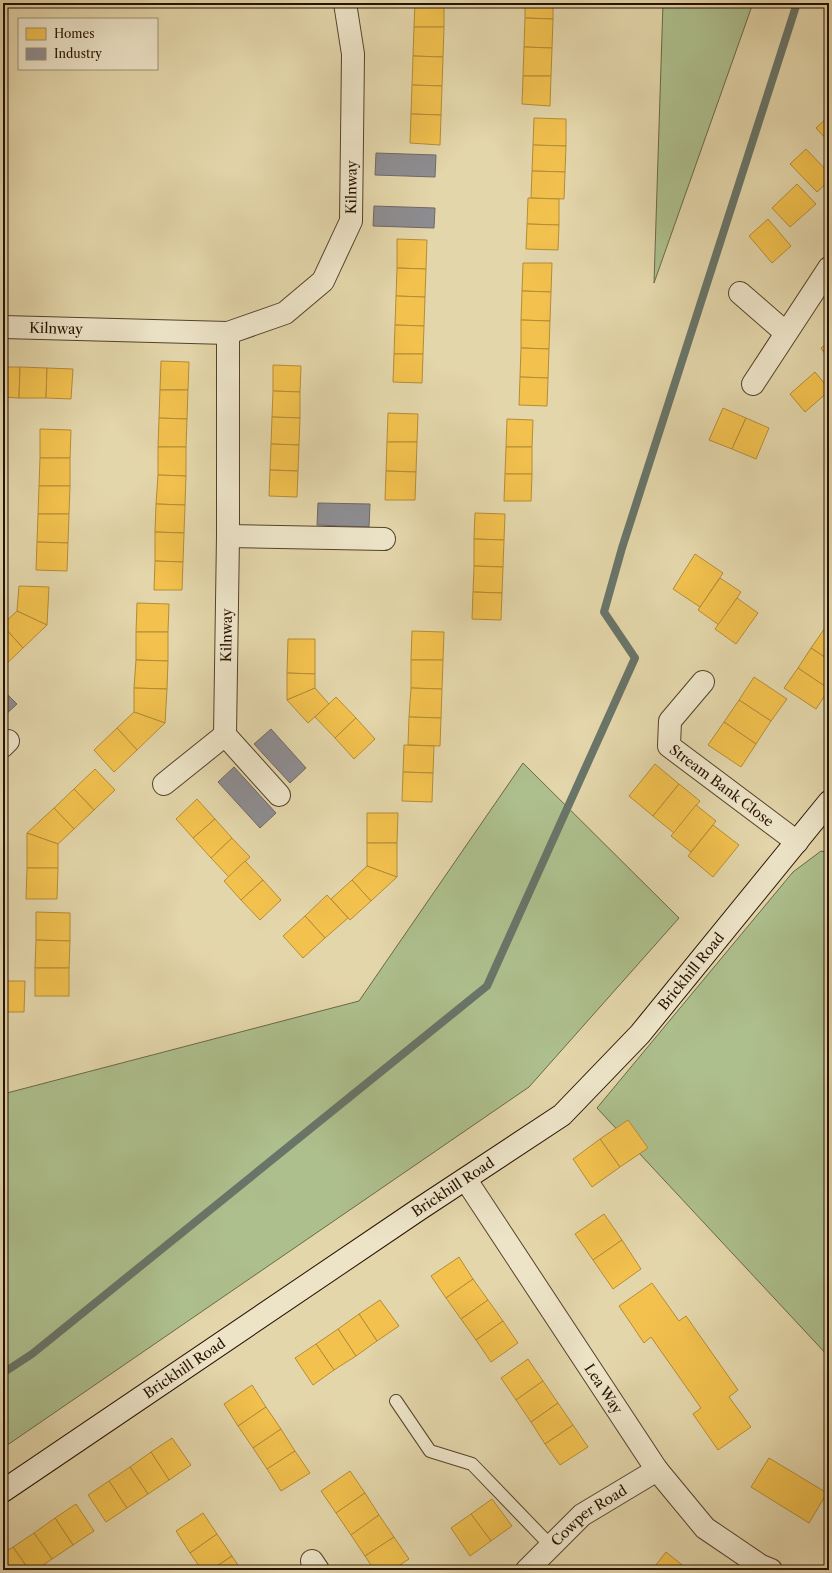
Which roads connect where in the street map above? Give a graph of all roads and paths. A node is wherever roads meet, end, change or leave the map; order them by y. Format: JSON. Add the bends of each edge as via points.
{"nodes":[{"id":1,"x":345,"y":3,"type":"edge"},
{"id":2,"x":829,"y":268,"type":"edge"},
{"id":3,"x":740,"y":293,"type":"dead end"},
{"id":4,"x":3,"y":327,"type":"edge"},
{"id":5,"x":228,"y":333,"type":"junction"},
{"id":6,"x":786,"y":333,"type":"junction"},
{"id":7,"x":753,"y":384,"type":"dead end"},
{"id":8,"x":228,"y":536,"type":"junction"},
{"id":9,"x":384,"y":538,"type":"dead end"},
{"id":10,"x":703,"y":682,"type":"dead end"},
{"id":11,"x":225,"y":735,"type":"junction"},
{"id":12,"x":164,"y":784,"type":"dead end"},
{"id":13,"x":279,"y":795,"type":"dead end"},
{"id":14,"x":829,"y":802,"type":"edge"},
{"id":15,"x":797,"y":842,"type":"junction"},
{"id":16,"x":466,"y":1180,"type":"junction"},
{"id":17,"x":396,"y":1401,"type":"dead end"},
{"id":18,"x":657,"y":1470,"type":"junction"},
{"id":19,"x":3,"y":1490,"type":"edge"},
{"id":20,"x":551,"y":1546,"type":"junction"},
{"id":21,"x":527,"y":1570,"type":"edge"},
{"id":22,"x":771,"y":1570,"type":"edge"}],
"edges":[{"from":1,"to":5,"type":"street","name":"Kilnway","via":[[352,54],[350,221],[323,281],[285,313]]},
{"from":2,"to":6,"type":"street"},
{"from":3,"to":6,"type":"street"},
{"from":4,"to":5,"type":"street","name":"Kilnway"},
{"from":5,"to":8,"type":"street","name":"Kilnway"},
{"from":6,"to":7,"type":"street"},
{"from":8,"to":9,"type":"street"},
{"from":8,"to":11,"type":"street","name":"Kilnway"},
{"from":10,"to":15,"type":"street","name":"Stream Bank Close","via":[[670,721],[669,746]]},
{"from":11,"to":12,"type":"street"},
{"from":11,"to":13,"type":"street"},
{"from":14,"to":15,"type":"street","name":"Brickhill Road"},
{"from":15,"to":16,"type":"street","name":"Brickhill Road","via":[[640,1034],[562,1115]]},
{"from":16,"to":18,"type":"street","name":"Lea Way"},
{"from":16,"to":19,"type":"street","name":"Brickhill Road"},
{"from":17,"to":20,"type":"lane","via":[[430,1451],[472,1464]]},
{"from":18,"to":20,"type":"street","name":"Cowper Road","via":[[582,1515]]},
{"from":18,"to":22,"type":"street","name":"Lea Way","via":[[705,1528]]},
{"from":20,"to":21,"type":"street","name":"Cowper Road"}]}
